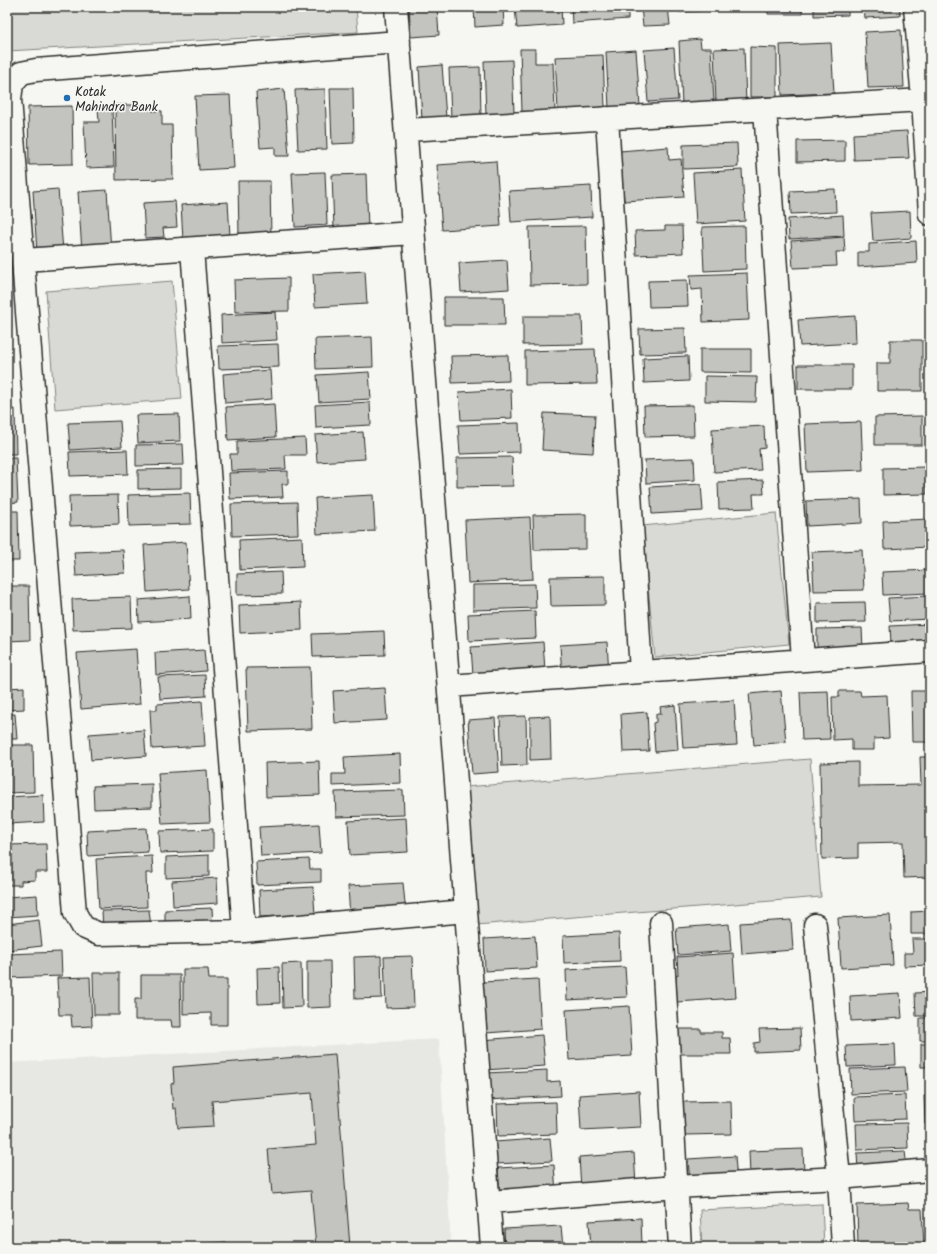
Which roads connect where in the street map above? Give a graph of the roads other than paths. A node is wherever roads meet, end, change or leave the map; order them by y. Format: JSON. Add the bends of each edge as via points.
{"nodes":[{"id":1,"x":396,"y":7,"type":"edge"},
{"id":2,"x":915,"y":7,"type":"edge"},
{"id":3,"x":399,"y":42,"type":"junction"},
{"id":4,"x":923,"y":100,"type":"junction"},
{"id":5,"x":765,"y":109,"type":"junction"},
{"id":6,"x":606,"y":118,"type":"junction"},
{"id":7,"x":406,"y":130,"type":"junction"},
{"id":8,"x":930,"y":214,"type":"edge"},
{"id":9,"x":414,"y":233,"type":"junction"},
{"id":10,"x":192,"y":249,"type":"junction"},
{"id":11,"x":24,"y":260,"type":"junction"},
{"id":12,"x":930,"y":651,"type":"edge"},
{"id":13,"x":803,"y":660,"type":"junction"},
{"id":14,"x":641,"y":672,"type":"junction"},
{"id":15,"x":449,"y":686,"type":"junction"},
{"id":16,"x":466,"y":911,"type":"junction"},
{"id":17,"x":660,"y":923,"type":"dead end"},
{"id":18,"x":815,"y":925,"type":"dead end"},
{"id":19,"x":244,"y":931,"type":"junction"},
{"id":20,"x":930,"y":1170,"type":"edge"},
{"id":21,"x":839,"y":1178,"type":"junction"},
{"id":22,"x":676,"y":1187,"type":"junction"},
{"id":23,"x":489,"y":1202,"type":"junction"},
{"id":24,"x":492,"y":1247,"type":"edge"},
{"id":25,"x":680,"y":1247,"type":"edge"},
{"id":26,"x":844,"y":1247,"type":"edge"}],
"edges":[{"from":1,"to":3,"type":"street"},
{"from":2,"to":4,"type":"street"},
{"from":3,"to":7,"type":"street"},
{"from":3,"to":11,"type":"street","via":[[21,73],[12,84],[10,99]]},
{"from":4,"to":5,"type":"street"},
{"from":4,"to":8,"type":"street"},
{"from":5,"to":6,"type":"street"},
{"from":5,"to":13,"type":"street"},
{"from":6,"to":7,"type":"street"},
{"from":6,"to":14,"type":"street"},
{"from":7,"to":9,"type":"street"},
{"from":9,"to":10,"type":"street"},
{"from":9,"to":15,"type":"street"},
{"from":10,"to":11,"type":"street"},
{"from":10,"to":19,"type":"street"},
{"from":11,"to":19,"type":"street","via":[[75,913],[83,926],[99,934]]},
{"from":12,"to":13,"type":"street"},
{"from":13,"to":14,"type":"street"},
{"from":14,"to":15,"type":"street"},
{"from":15,"to":16,"type":"street"},
{"from":16,"to":19,"type":"street"},
{"from":16,"to":23,"type":"street"},
{"from":17,"to":22,"type":"street"},
{"from":18,"to":21,"type":"street"},
{"from":20,"to":21,"type":"street"},
{"from":21,"to":22,"type":"street"},
{"from":21,"to":26,"type":"street"},
{"from":22,"to":23,"type":"street"},
{"from":22,"to":25,"type":"street"},
{"from":23,"to":24,"type":"street"}]}
